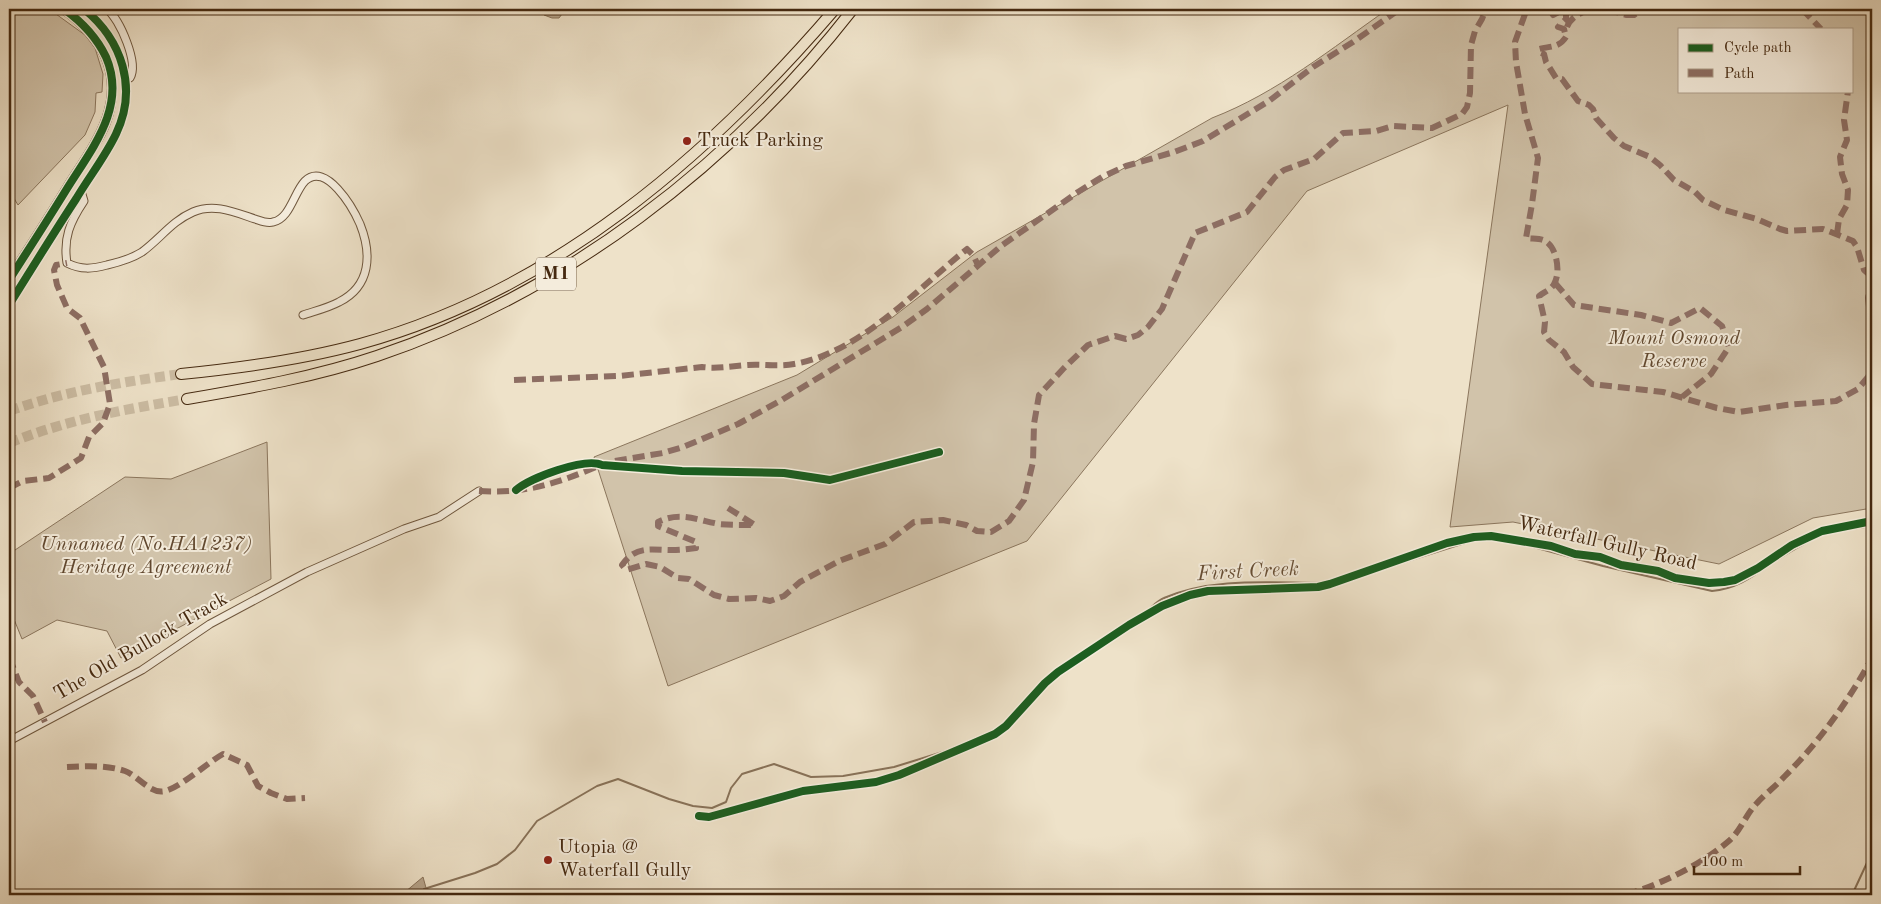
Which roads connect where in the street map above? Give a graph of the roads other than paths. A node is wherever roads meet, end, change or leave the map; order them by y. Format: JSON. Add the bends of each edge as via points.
{"nodes":[{"id":1,"x":64,"y":9,"type":"edge"},
{"id":2,"x":77,"y":9,"type":"edge"},
{"id":3,"x":107,"y":9,"type":"edge"},
{"id":4,"x":834,"y":10,"type":"edge"},
{"id":5,"x":115,"y":12,"type":"edge"},
{"id":6,"x":850,"y":12,"type":"edge"},
{"id":7,"x":118,"y":81,"type":"junction"},
{"id":8,"x":75,"y":185,"type":"junction"},
{"id":9,"x":9,"y":280,"type":"edge"},
{"id":10,"x":9,"y":298,"type":"edge"},
{"id":11,"x":303,"y":315,"type":"dead end"},
{"id":12,"x":181,"y":374,"type":"tunnel mouth"},
{"id":13,"x":187,"y":399,"type":"tunnel mouth"},
{"id":14,"x":479,"y":491,"type":"dead end"},
{"id":15,"x":1872,"y":521,"type":"edge"},
{"id":16,"x":9,"y":741,"type":"edge"},
{"id":17,"x":699,"y":816,"type":"dead end"}],
"edges":[{"from":1,"to":7,"type":"main road","via":[[90,31]]},
{"from":2,"to":7,"type":"main road","via":[[105,36],[118,63]]},
{"from":3,"to":5,"type":"street"},
{"from":4,"to":12,"type":"highway","number":"M1","via":[[773,78],[691,158],[600,229],[528,274],[434,319],[362,344],[287,361]]},
{"from":5,"to":7,"type":"street","via":[[126,40],[133,74]]},
{"from":6,"to":13,"type":"highway","number":"M1","via":[[786,86],[704,165],[645,214],[550,278],[474,318],[377,356],[294,379]]},
{"from":7,"to":8,"type":"main road","via":[[107,120]]},
{"from":8,"to":9,"type":"main road"},
{"from":8,"to":10,"type":"main road"},
{"from":8,"to":11,"type":"street","via":[[84,202],[68,231],[66,255],[67,263],[82,269],[102,267],[134,257],[170,226],[201,209],[226,209],[265,222],[278,221],[306,180],[316,176],[328,180],[354,211],[366,243],[367,263],[364,276],[350,295],[332,306]]},
{"from":14,"to":16,"type":"street","name":"The Old Bullock Track","via":[[439,517],[307,572],[218,620],[142,670]]},
{"from":15,"to":17,"type":"street","name":"Waterfall Gully Road","via":[[1822,531],[1792,544],[1735,580],[1724,582],[1675,578],[1658,571],[1621,565],[1551,546],[1491,536],[1447,543],[1318,587],[1208,591],[1190,595],[1129,625],[1065,667],[1006,726],[972,744],[876,782],[803,791],[709,817]]}]}
